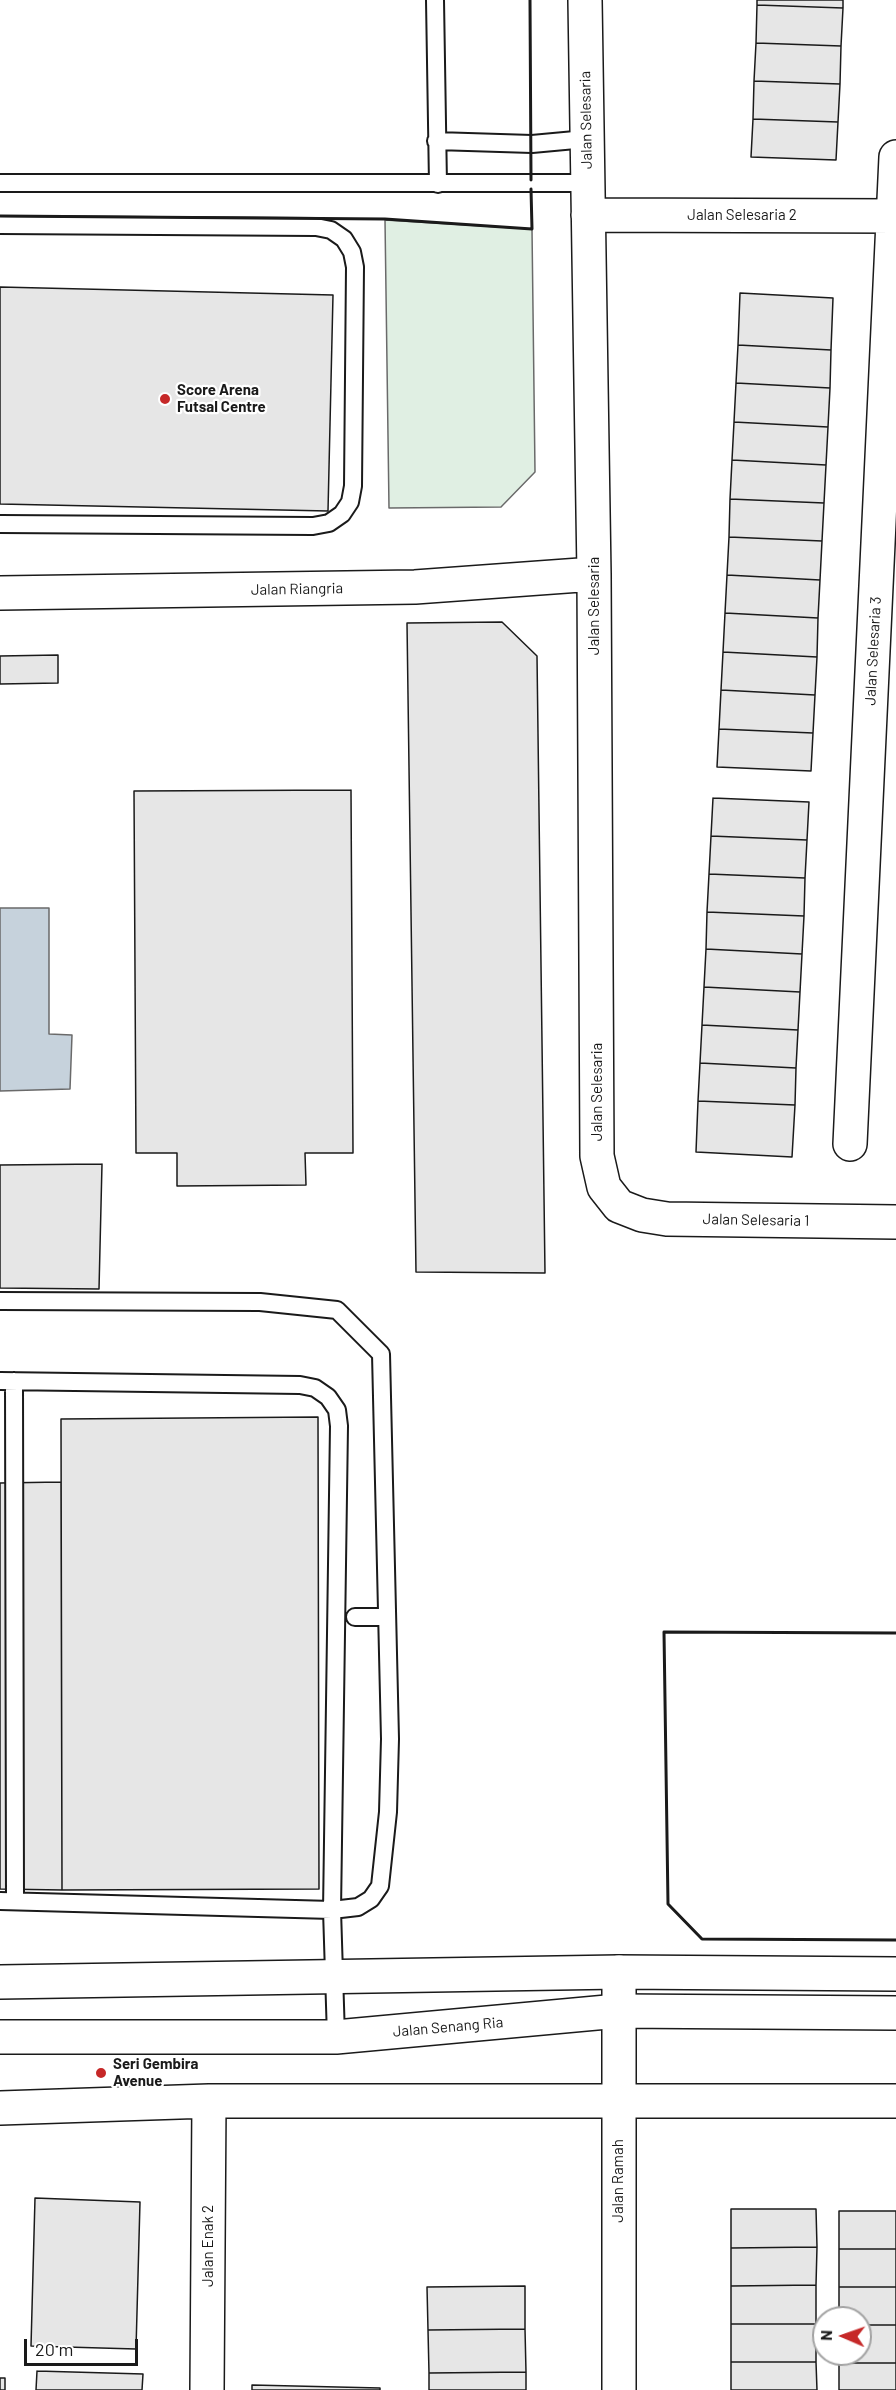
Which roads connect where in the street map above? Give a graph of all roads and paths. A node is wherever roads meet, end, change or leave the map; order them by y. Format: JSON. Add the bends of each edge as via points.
{"nodes":[{"id":1,"x":435,"y":0,"type":"edge"},
{"id":2,"x":585,"y":0,"type":"edge"},
{"id":3,"x":586,"y":140,"type":"junction"},
{"id":4,"x":436,"y":141,"type":"junction"},
{"id":5,"x":896,"y":158,"type":"edge"},
{"id":6,"x":0,"y":183,"type":"edge"},
{"id":7,"x":438,"y":184,"type":"junction"},
{"id":8,"x":588,"y":199,"type":"junction"},
{"id":9,"x":894,"y":216,"type":"edge"},
{"id":10,"x":0,"y":225,"type":"edge"},
{"id":11,"x":0,"y":524,"type":"edge"},
{"id":12,"x":594,"y":574,"type":"junction"},
{"id":13,"x":0,"y":593,"type":"edge"},
{"id":14,"x":850,"y":1144,"type":"dead end"},
{"id":15,"x":619,"y":1206,"type":"joint"},
{"id":16,"x":896,"y":1222,"type":"edge"},
{"id":17,"x":0,"y":1301,"type":"edge"},
{"id":18,"x":7,"y":1381,"type":"edge"},
{"id":19,"x":356,"y":1617,"type":"dead end"},
{"id":20,"x":386,"y":1617,"type":"junction"},
{"id":21,"x":8,"y":1901,"type":"edge"},
{"id":22,"x":332,"y":1910,"type":"junction"},
{"id":23,"x":619,"y":1972,"type":"junction"},
{"id":24,"x":896,"y":1974,"type":"edge"},
{"id":25,"x":335,"y":1978,"type":"junction"},
{"id":26,"x":0,"y":1982,"type":"edge"},
{"id":27,"x":618,"y":2011,"type":"junction"},
{"id":28,"x":896,"y":2013,"type":"edge"},
{"id":29,"x":0,"y":2037,"type":"edge"},
{"id":30,"x":336,"y":2037,"type":"junction"},
{"id":31,"x":209,"y":2101,"type":"junction"},
{"id":32,"x":896,"y":2101,"type":"edge"},
{"id":33,"x":617,"y":2103,"type":"junction"},
{"id":34,"x":0,"y":2108,"type":"edge"},
{"id":35,"x":207,"y":2390,"type":"edge"},
{"id":36,"x":619,"y":2390,"type":"edge"}],
"edges":[{"from":1,"to":4,"type":"lane"},
{"from":2,"to":3,"type":"street","name":"Jalan Selesaria"},
{"from":3,"to":4,"type":"lane","via":[[532,144]]},
{"from":3,"to":8,"type":"street","name":"Jalan Selesaria"},
{"from":4,"to":7,"type":"lane"},
{"from":5,"to":9,"type":"street","name":"Jalan Selesaria 3"},
{"from":6,"to":7,"type":"lane"},
{"from":7,"to":8,"type":"lane"},
{"from":8,"to":9,"type":"street","name":"Jalan Selesaria 2"},
{"from":8,"to":12,"type":"street","name":"Jalan Selesaria"},
{"from":9,"to":14,"type":"street","name":"Jalan Selesaria 3"},
{"from":10,"to":11,"type":"lane","via":[[316,227],[331,230],[344,239],[355,267],[353,486],[350,502],[342,514],[329,523],[313,526]]},
{"from":12,"to":13,"type":"street","name":"Jalan Riangria","via":[[415,587]]},
{"from":12,"to":15,"type":"street","name":"Jalan Selesaria","via":[[597,1156],[603,1187]]},
{"from":15,"to":16,"type":"street","name":"Jalan Selesaria 1","via":[[668,1219]]},
{"from":17,"to":20,"type":"lane","via":[[260,1302],[336,1310],[381,1354]]},
{"from":18,"to":21,"type":"lane"},
{"from":18,"to":22,"type":"lane","via":[[300,1385],[315,1388],[337,1410]]},
{"from":19,"to":20,"type":"lane"},
{"from":20,"to":22,"type":"lane","via":[[390,1739],[383,1870],[380,1886],[371,1899],[358,1907]]},
{"from":21,"to":22,"type":"lane"},
{"from":22,"to":25,"type":"lane"},
{"from":23,"to":24,"type":"street"},
{"from":23,"to":25,"type":"street"},
{"from":23,"to":27,"type":"street","name":"Jalan Ramah"},
{"from":25,"to":26,"type":"street"},
{"from":25,"to":30,"type":"lane"},
{"from":27,"to":28,"type":"street","name":"Jalan Senang Ria"},
{"from":27,"to":30,"type":"street","name":"Jalan Senang Ria"},
{"from":27,"to":33,"type":"street","name":"Jalan Ramah"},
{"from":29,"to":30,"type":"street","name":"Jalan Senang Ria"},
{"from":31,"to":33,"type":"street"},
{"from":31,"to":34,"type":"street"},
{"from":31,"to":35,"type":"street","name":"Jalan Enak 2"},
{"from":32,"to":33,"type":"street"},
{"from":33,"to":36,"type":"street","name":"Jalan Ramah"}]}
